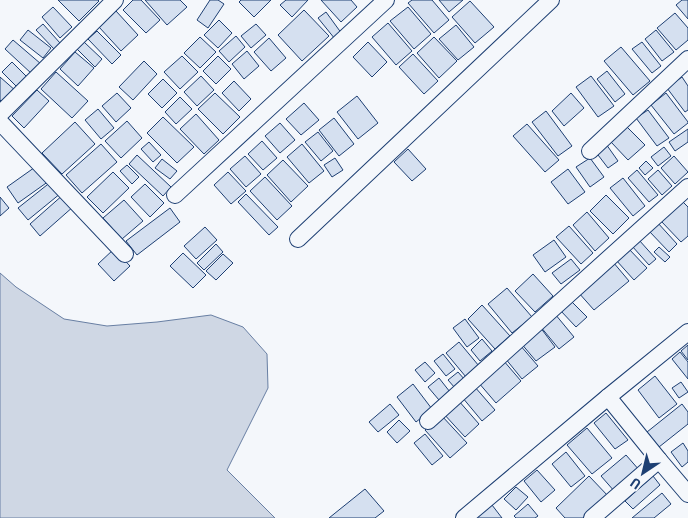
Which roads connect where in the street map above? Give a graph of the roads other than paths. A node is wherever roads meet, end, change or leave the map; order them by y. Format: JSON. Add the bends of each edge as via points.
{"nodes":[{"id":1,"x":115,"y":0,"type":"edge"},
{"id":2,"x":386,"y":0,"type":"edge"},
{"id":3,"x":551,"y":0,"type":"edge"},
{"id":4,"x":688,"y":59,"type":"edge"},
{"id":5,"x":0,"y":114,"type":"edge"},
{"id":6,"x":0,"y":122,"type":"edge"},
{"id":7,"x":590,"y":151,"type":"dead end"},
{"id":8,"x":688,"y":188,"type":"edge"},
{"id":9,"x":175,"y":195,"type":"dead end"},
{"id":10,"x":298,"y":240,"type":"dead end"},
{"id":11,"x":125,"y":254,"type":"dead end"},
{"id":12,"x":688,"y":332,"type":"edge"},
{"id":13,"x":608,"y":397,"type":"junction"},
{"id":14,"x":428,"y":421,"type":"dead end"},
{"id":15,"x":659,"y":460,"type":"junction"},
{"id":16,"x":682,"y":474,"type":"edge"},
{"id":17,"x":688,"y":494,"type":"edge"},
{"id":18,"x":464,"y":518,"type":"edge"},
{"id":19,"x":592,"y":518,"type":"edge"}],
"edges":[{"from":1,"to":5,"type":"street"},
{"from":2,"to":9,"type":"street"},
{"from":3,"to":10,"type":"street"},
{"from":4,"to":7,"type":"street"},
{"from":6,"to":11,"type":"street"},
{"from":8,"to":14,"type":"street"},
{"from":12,"to":13,"type":"street"},
{"from":13,"to":15,"type":"street"},
{"from":13,"to":18,"type":"street"},
{"from":15,"to":16,"type":"street"},
{"from":15,"to":19,"type":"street"},
{"from":16,"to":17,"type":"street"}]}
